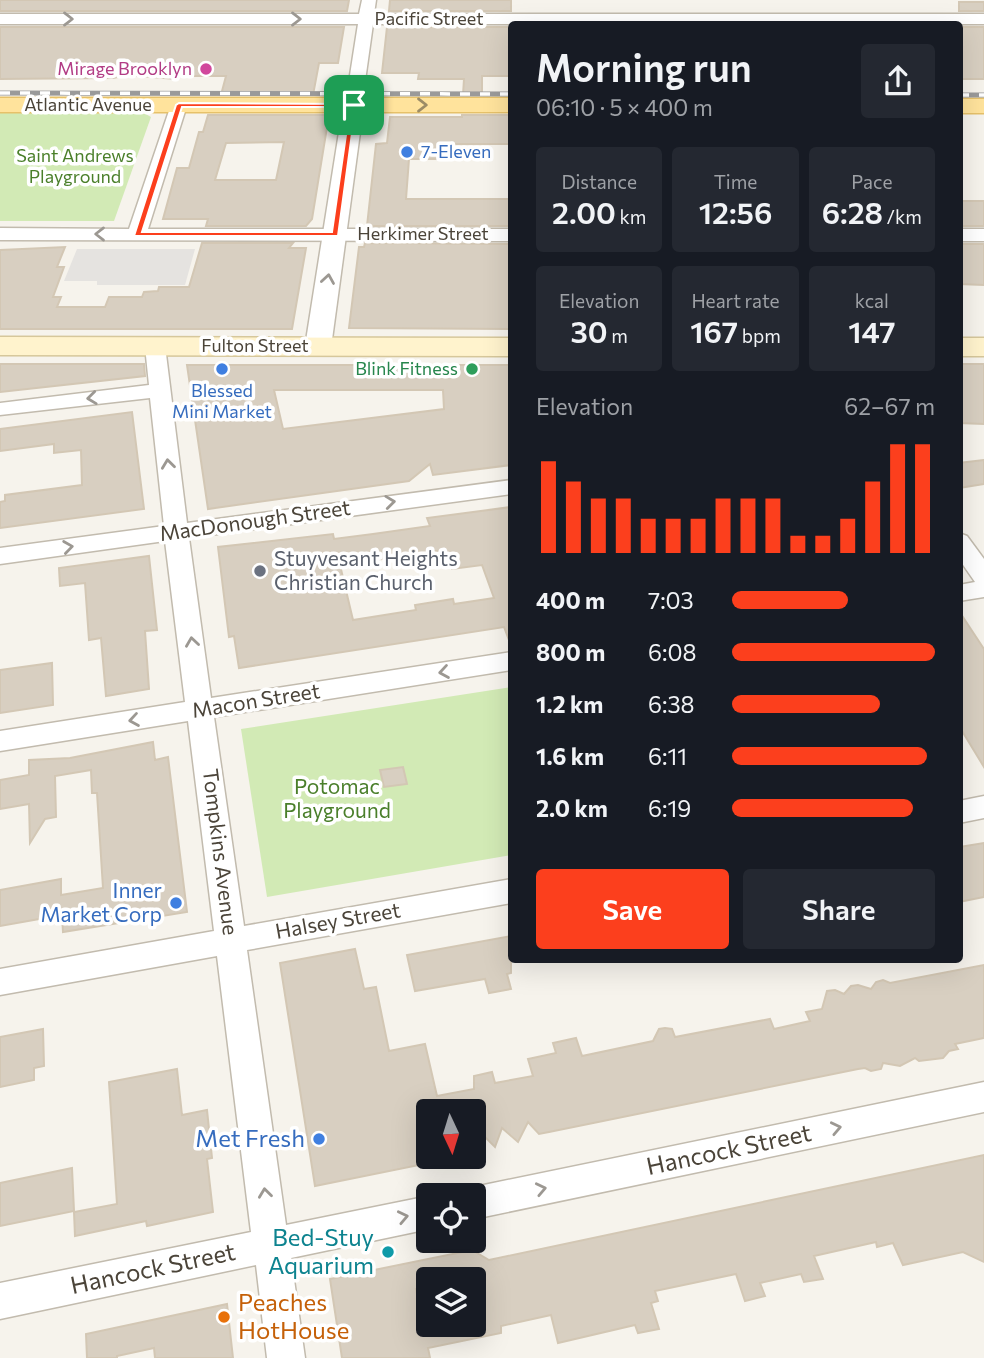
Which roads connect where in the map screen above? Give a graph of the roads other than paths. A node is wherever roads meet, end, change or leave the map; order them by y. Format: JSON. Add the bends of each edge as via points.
{"nodes":[{"id":1,"x":369,"y":0,"type":"edge"},
{"id":2,"x":822,"y":0,"type":"edge"},
{"id":3,"x":0,"y":19,"type":"edge"},
{"id":4,"x":366,"y":19,"type":"junction"},
{"id":5,"x":984,"y":19,"type":"edge"},
{"id":6,"x":675,"y":21,"type":"edge"},
{"id":7,"x":830,"y":21,"type":"edge"},
{"id":8,"x":881,"y":21,"type":"edge"},
{"id":9,"x":0,"y":87,"type":"edge"},
{"id":10,"x":508,"y":88,"type":"edge"},
{"id":11,"x":963,"y":88,"type":"edge"},
{"id":12,"x":984,"y":88,"type":"edge"},
{"id":13,"x":0,"y":96,"type":"edge"},
{"id":14,"x":355,"y":96,"type":"junction"},
{"id":15,"x":963,"y":97,"type":"edge"},
{"id":16,"x":984,"y":97,"type":"edge"},
{"id":17,"x":0,"y":105,"type":"edge"},
{"id":18,"x":179,"y":105,"type":"junction"},
{"id":19,"x":508,"y":105,"type":"edge"},
{"id":20,"x":963,"y":106,"type":"edge"},
{"id":21,"x":984,"y":106,"type":"edge"},
{"id":22,"x":0,"y":234,"type":"edge"},
{"id":23,"x":137,"y":234,"type":"junction"},
{"id":24,"x":335,"y":234,"type":"junction"},
{"id":25,"x":508,"y":235,"type":"edge"},
{"id":26,"x":963,"y":235,"type":"edge"},
{"id":27,"x":984,"y":235,"type":"edge"},
{"id":28,"x":0,"y":346,"type":"edge"},
{"id":29,"x":155,"y":346,"type":"junction"},
{"id":30,"x":318,"y":347,"type":"junction"},
{"id":31,"x":508,"y":347,"type":"edge"},
{"id":32,"x":963,"y":347,"type":"edge"},
{"id":33,"x":984,"y":347,"type":"edge"},
{"id":34,"x":160,"y":390,"type":"junction"},
{"id":35,"x":0,"y":409,"type":"edge"},
{"id":36,"x":508,"y":487,"type":"edge"},
{"id":37,"x":176,"y":532,"type":"junction"},
{"id":38,"x":963,"y":547,"type":"edge"},
{"id":39,"x":0,"y":556,"type":"edge"},
{"id":40,"x":984,"y":577,"type":"edge"},
{"id":41,"x":984,"y":589,"type":"edge"},
{"id":42,"x":963,"y":592,"type":"edge"},
{"id":43,"x":508,"y":662,"type":"edge"},
{"id":44,"x":202,"y":710,"type":"junction"},
{"id":45,"x":0,"y":741,"type":"edge"},
{"id":46,"x":984,"y":807,"type":"edge"},
{"id":47,"x":963,"y":811,"type":"edge"},
{"id":48,"x":508,"y":892,"type":"edge"},
{"id":49,"x":232,"y":940,"type":"junction"},
{"id":50,"x":0,"y":982,"type":"edge"},
{"id":51,"x":984,"y":1097,"type":"edge"},
{"id":52,"x":486,"y":1201,"type":"edge"},
{"id":53,"x":416,"y":1215,"type":"edge"},
{"id":54,"x":271,"y":1245,"type":"junction"},
{"id":55,"x":0,"y":1301,"type":"edge"},
{"id":56,"x":286,"y":1358,"type":"edge"}],
"edges":[{"from":1,"to":4,"type":"street"},
{"from":2,"to":7,"type":"street"},
{"from":3,"to":4,"type":"street","name":"Pacific Street","one_way":true},
{"from":4,"to":6,"type":"street","name":"Pacific Street"},
{"from":4,"to":14,"type":"street"},
{"from":5,"to":8,"type":"street","name":"Pacific Street"},
{"from":9,"to":14,"type":"main road","name":"Atlantic Avenue"},
{"from":10,"to":14,"type":"main road","name":"Atlantic Avenue"},
{"from":11,"to":12,"type":"main road"},
{"from":13,"to":14,"type":"main road"},
{"from":14,"to":18,"type":"main road","name":"Atlantic Avenue"},
{"from":14,"to":19,"type":"main road","name":"Atlantic Avenue","one_way":true},
{"from":14,"to":24,"type":"street"},
{"from":15,"to":16,"type":"main road"},
{"from":17,"to":18,"type":"main road","name":"Atlantic Avenue"},
{"from":18,"to":23,"type":"street"},
{"from":20,"to":21,"type":"main road"},
{"from":23,"to":22,"type":"street","name":"Herkimer Street","one_way":true},
{"from":23,"to":24,"type":"street","name":"Herkimer Street"},
{"from":24,"to":25,"type":"street","name":"Herkimer Street"},
{"from":30,"to":24,"type":"street","one_way":true},
{"from":26,"to":27,"type":"street"},
{"from":28,"to":29,"type":"main road","name":"Fulton Street"},
{"from":29,"to":30,"type":"main road","name":"Fulton Street"},
{"from":29,"to":34,"type":"street","name":"Tompkins Avenue"},
{"from":30,"to":31,"type":"main road","name":"Fulton Street"},
{"from":32,"to":33,"type":"main road"},
{"from":34,"to":35,"type":"street","one_way":true},
{"from":37,"to":34,"type":"street","name":"Tompkins Avenue","one_way":true},
{"from":37,"to":36,"type":"street","name":"MacDonough Street","one_way":true},
{"from":39,"to":37,"type":"street","name":"MacDonough Street","one_way":true},
{"from":44,"to":37,"type":"street","name":"Tompkins Avenue","one_way":true},
{"from":38,"to":40,"type":"street"},
{"from":41,"to":42,"type":"street"},
{"from":43,"to":44,"type":"street","name":"Macon Street","one_way":true},
{"from":44,"to":45,"type":"street","name":"Macon Street","one_way":true},
{"from":44,"to":49,"type":"street","name":"Tompkins Avenue"},
{"from":46,"to":47,"type":"street"},
{"from":48,"to":49,"type":"street","name":"Halsey Street"},
{"from":49,"to":50,"type":"street","name":"Halsey Street"},
{"from":54,"to":49,"type":"street","name":"Tompkins Avenue","one_way":true},
{"from":52,"to":51,"type":"street","name":"Hancock Street","one_way":true},
{"from":54,"to":53,"type":"street","name":"Hancock Street","one_way":true},
{"from":54,"to":55,"type":"street","name":"Hancock Street"},
{"from":54,"to":56,"type":"street","name":"Tompkins Avenue"}]}
